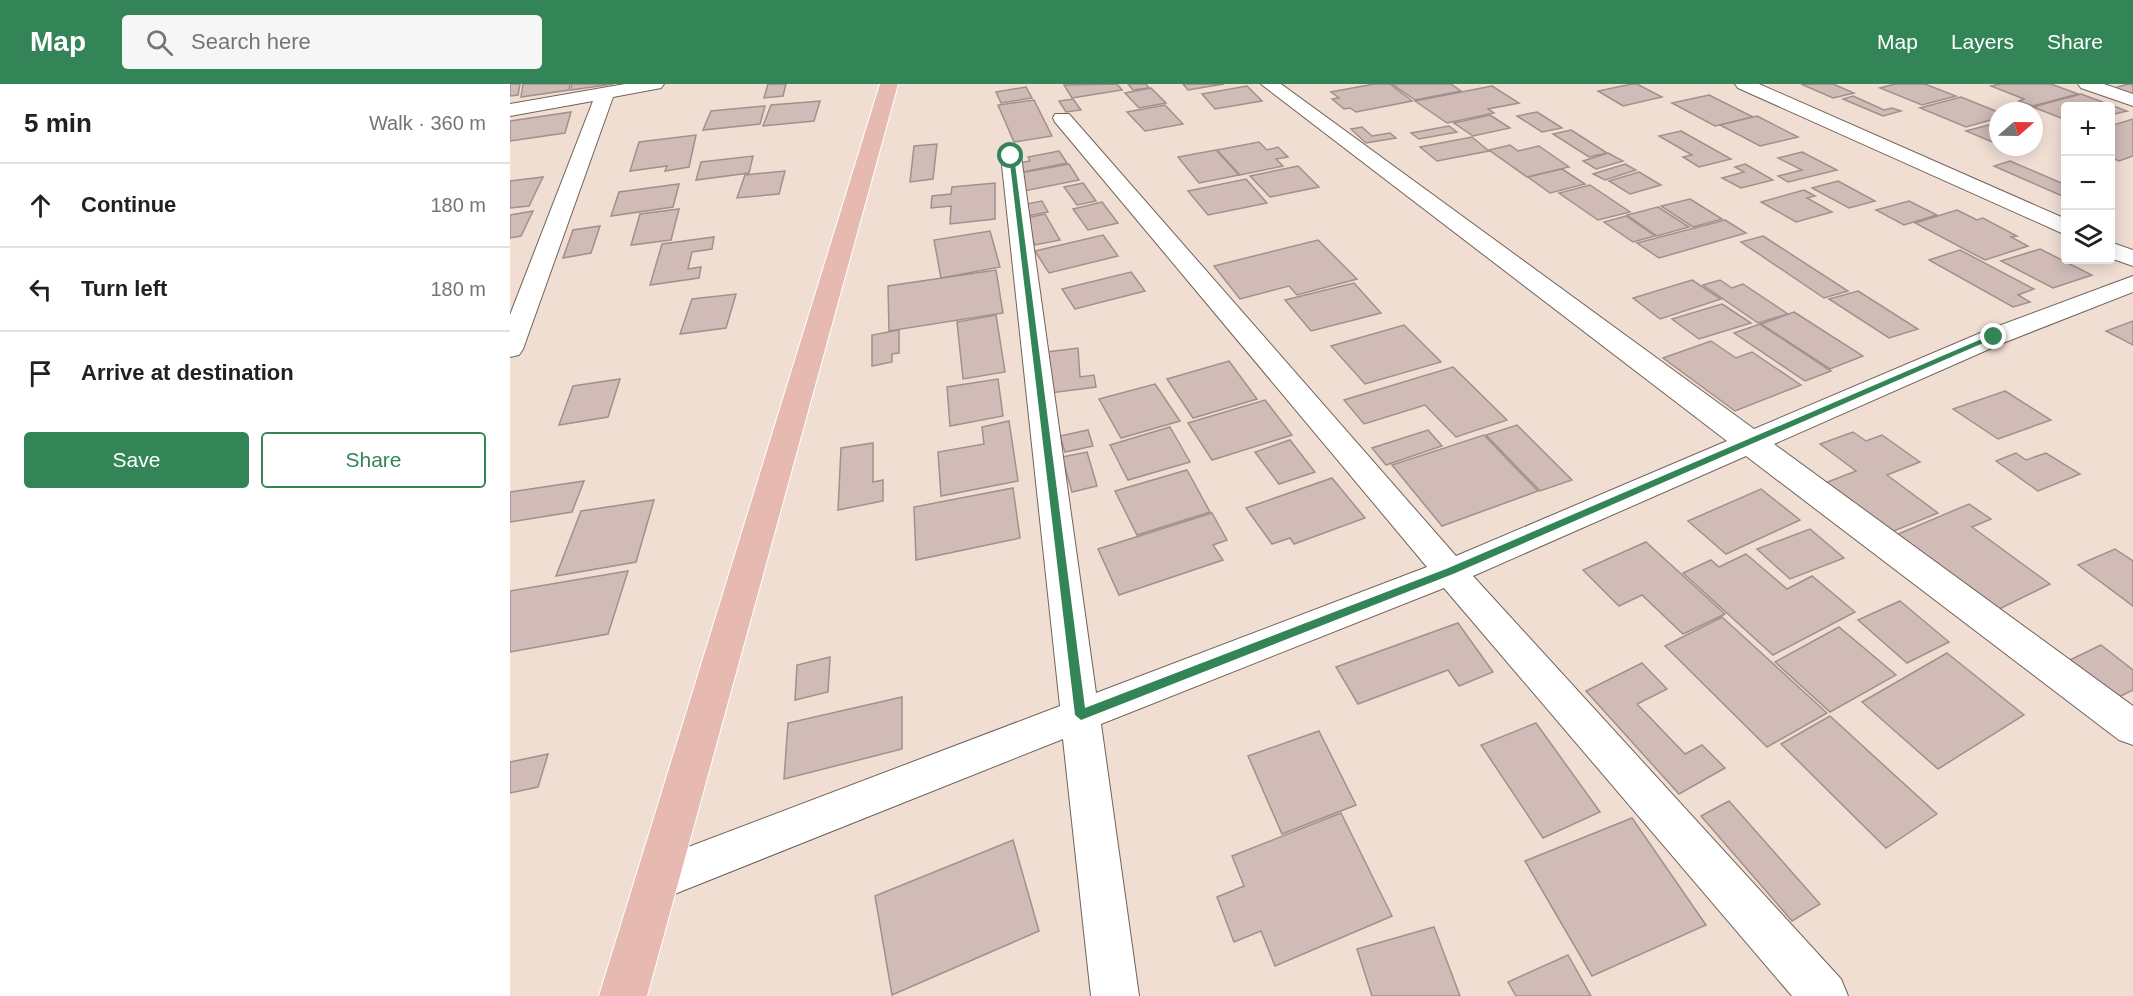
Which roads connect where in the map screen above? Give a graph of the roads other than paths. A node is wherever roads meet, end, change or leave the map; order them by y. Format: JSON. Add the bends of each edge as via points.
{"nodes":[{"id":1,"x":655,"y":84,"type":"edge"},
{"id":2,"x":889,"y":84,"type":"edge"},
{"id":3,"x":1270,"y":84,"type":"edge"},
{"id":4,"x":1744,"y":84,"type":"edge"},
{"id":5,"x":2086,"y":84,"type":"edge"},
{"id":6,"x":605,"y":93,"type":"junction"},
{"id":7,"x":2133,"y":100,"type":"edge"},
{"id":8,"x":510,"y":110,"type":"edge"},
{"id":9,"x":1062,"y":118,"type":"dead end"},
{"id":10,"x":1011,"y":156,"type":"dead end"},
{"id":11,"x":2061,"y":226,"type":"edge"},
{"id":12,"x":2115,"y":251,"type":"edge"},
{"id":13,"x":2133,"y":259,"type":"edge"},
{"id":14,"x":2133,"y":283,"type":"edge"},
{"id":15,"x":510,"y":349,"type":"edge"},
{"id":16,"x":1748,"y":442,"type":"junction"},
{"id":17,"x":1450,"y":572,"type":"junction"},
{"id":18,"x":1081,"y":715,"type":"junction"},
{"id":19,"x":2133,"y":728,"type":"edge"},
{"id":20,"x":657,"y":880,"type":"junction"},
{"id":21,"x":622,"y":996,"type":"edge"},
{"id":22,"x":1115,"y":996,"type":"edge"},
{"id":23,"x":1824,"y":996,"type":"edge"}],
"edges":[{"from":1,"to":6,"type":"street"},
{"from":2,"to":20,"type":"main road"},
{"from":3,"to":16,"type":"street"},
{"from":4,"to":11,"type":"street"},
{"from":5,"to":7,"type":"street"},
{"from":6,"to":8,"type":"street"},
{"from":6,"to":15,"type":"street"},
{"from":9,"to":17,"type":"street"},
{"from":10,"to":18,"type":"street"},
{"from":12,"to":13,"type":"street"},
{"from":14,"to":16,"type":"street","via":[[1994,337]]},
{"from":16,"to":17,"type":"street"},
{"from":16,"to":19,"type":"street"},
{"from":17,"to":18,"type":"street"},
{"from":17,"to":23,"type":"street"},
{"from":18,"to":20,"type":"street"},
{"from":18,"to":22,"type":"street"},
{"from":20,"to":21,"type":"main road"}]}
